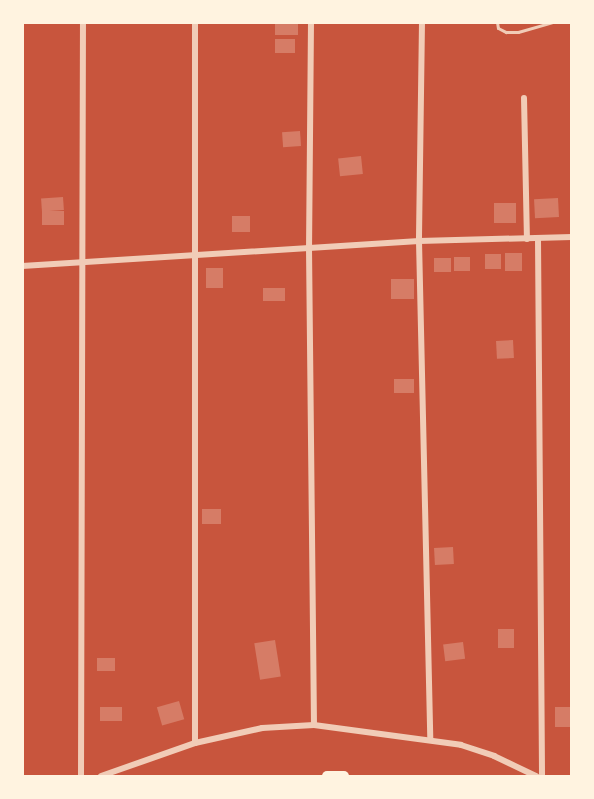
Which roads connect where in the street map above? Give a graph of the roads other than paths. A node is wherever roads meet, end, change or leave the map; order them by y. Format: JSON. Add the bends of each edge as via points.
{"nodes":[{"id":1,"x":83,"y":22,"type":"edge"},
{"id":2,"x":195,"y":22,"type":"edge"},
{"id":3,"x":311,"y":22,"type":"edge"},
{"id":4,"x":422,"y":22,"type":"edge"},
{"id":5,"x":497,"y":22,"type":"edge"},
{"id":6,"x":552,"y":22,"type":"edge"},
{"id":7,"x":525,"y":98,"type":"dead end"},
{"id":8,"x":572,"y":237,"type":"edge"},
{"id":9,"x":527,"y":239,"type":"junction"},
{"id":10,"x":538,"y":239,"type":"junction"},
{"id":11,"x":419,"y":241,"type":"junction"},
{"id":12,"x":309,"y":248,"type":"junction"},
{"id":13,"x":193,"y":254,"type":"junction"},
{"id":14,"x":81,"y":262,"type":"junction"},
{"id":15,"x":22,"y":266,"type":"edge"},
{"id":16,"x":315,"y":725,"type":"junction"},
{"id":17,"x":430,"y":739,"type":"junction"},
{"id":18,"x":195,"y":743,"type":"junction"},
{"id":19,"x":81,"y":777,"type":"edge"},
{"id":20,"x":101,"y":777,"type":"edge"},
{"id":21,"x":327,"y":777,"type":"edge"},
{"id":22,"x":344,"y":777,"type":"edge"},
{"id":23,"x":536,"y":777,"type":"edge"},
{"id":24,"x":542,"y":777,"type":"edge"}],
"edges":[{"from":1,"to":14,"type":"street"},
{"from":2,"to":13,"type":"street"},
{"from":3,"to":12,"type":"street"},
{"from":4,"to":11,"type":"street"},
{"from":5,"to":6,"type":"lane","via":[[498,28],[506,32]]},
{"from":7,"to":9,"type":"street"},
{"from":8,"to":10,"type":"street"},
{"from":9,"to":10,"type":"street"},
{"from":9,"to":11,"type":"street"},
{"from":10,"to":24,"type":"street"},
{"from":11,"to":12,"type":"street"},
{"from":11,"to":17,"type":"street"},
{"from":12,"to":13,"type":"street"},
{"from":12,"to":16,"type":"street"},
{"from":13,"to":14,"type":"street"},
{"from":13,"to":18,"type":"street"},
{"from":14,"to":15,"type":"street"},
{"from":14,"to":19,"type":"street"},
{"from":16,"to":17,"type":"street"},
{"from":16,"to":18,"type":"street","via":[[262,728]]},
{"from":17,"to":23,"type":"street","via":[[483,752]]},
{"from":18,"to":20,"type":"street"},
{"from":21,"to":22,"type":"highway"}]}
